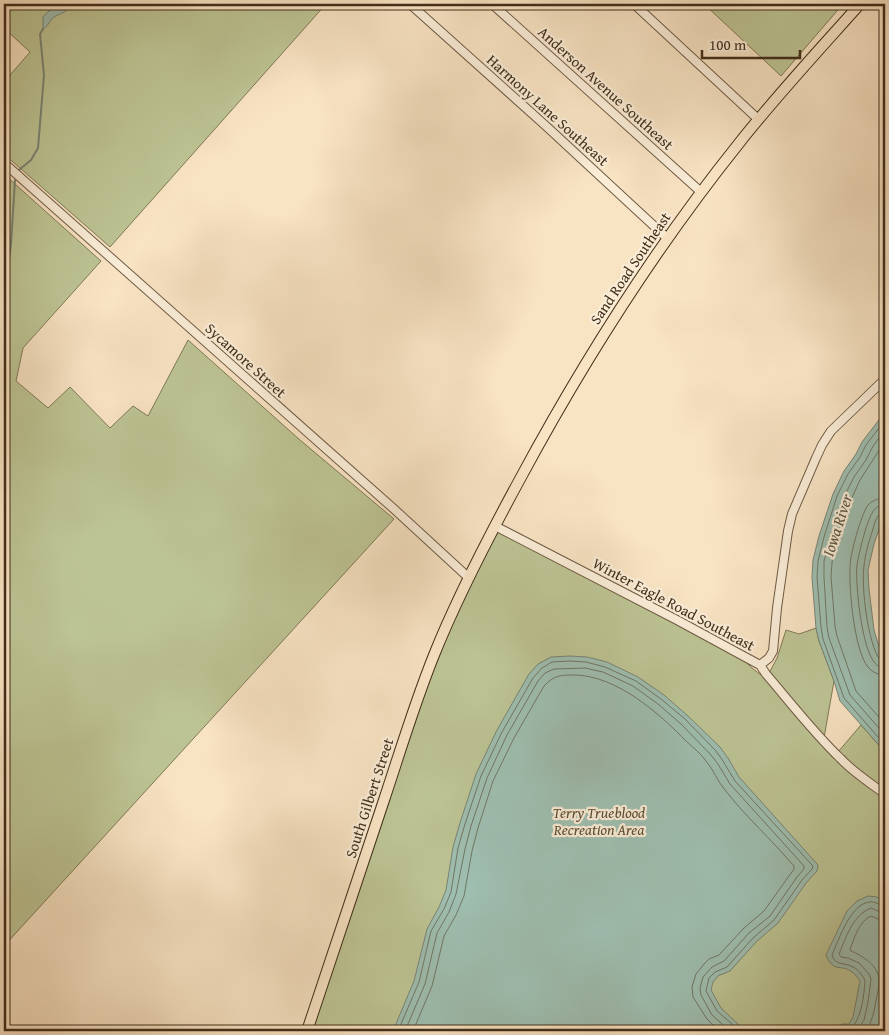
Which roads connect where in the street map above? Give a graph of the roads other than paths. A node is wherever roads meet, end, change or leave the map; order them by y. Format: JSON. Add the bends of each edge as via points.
{"nodes":[{"id":1,"x":410,"y":4,"type":"edge"},
{"id":2,"x":492,"y":4,"type":"edge"},
{"id":3,"x":634,"y":4,"type":"edge"},
{"id":4,"x":860,"y":4,"type":"edge"},
{"id":5,"x":758,"y":119,"type":"junction"},
{"id":6,"x":4,"y":163,"type":"edge"},
{"id":7,"x":701,"y":192,"type":"junction"},
{"id":8,"x":667,"y":238,"type":"junction"},
{"id":9,"x":885,"y":379,"type":"edge"},
{"id":10,"x":494,"y":526,"type":"junction"},
{"id":11,"x":468,"y":578,"type":"junction"},
{"id":12,"x":760,"y":665,"type":"junction"},
{"id":13,"x":885,"y":794,"type":"edge"},
{"id":14,"x":308,"y":1031,"type":"edge"}],
"edges":[{"from":1,"to":8,"type":"street","name":"Harmony Lane Southeast"},
{"from":2,"to":7,"type":"street","name":"Anderson Avenue Southeast"},
{"from":3,"to":5,"type":"street"},
{"from":4,"to":5,"type":"main road","name":"Sand Road Southeast"},
{"from":5,"to":7,"type":"main road","name":"Sand Road Southeast"},
{"from":6,"to":11,"type":"street","name":"Sycamore Street"},
{"from":7,"to":8,"type":"main road","name":"Sand Road Southeast"},
{"from":8,"to":10,"type":"main road","name":"Sand Road Southeast","via":[[569,389]]},
{"from":9,"to":12,"type":"street","via":[[831,432],[816,458],[788,531],[773,651]]},
{"from":10,"to":11,"type":"main road","name":"Sand Road Southeast"},
{"from":10,"to":12,"type":"street","name":"Winter Eagle Road Southeast"},
{"from":11,"to":14,"type":"main road","name":"South Gilbert Street","via":[[414,709]]},
{"from":12,"to":13,"type":"street","name":"Winter Eagle Road Southeast","via":[[840,759]]}]}
